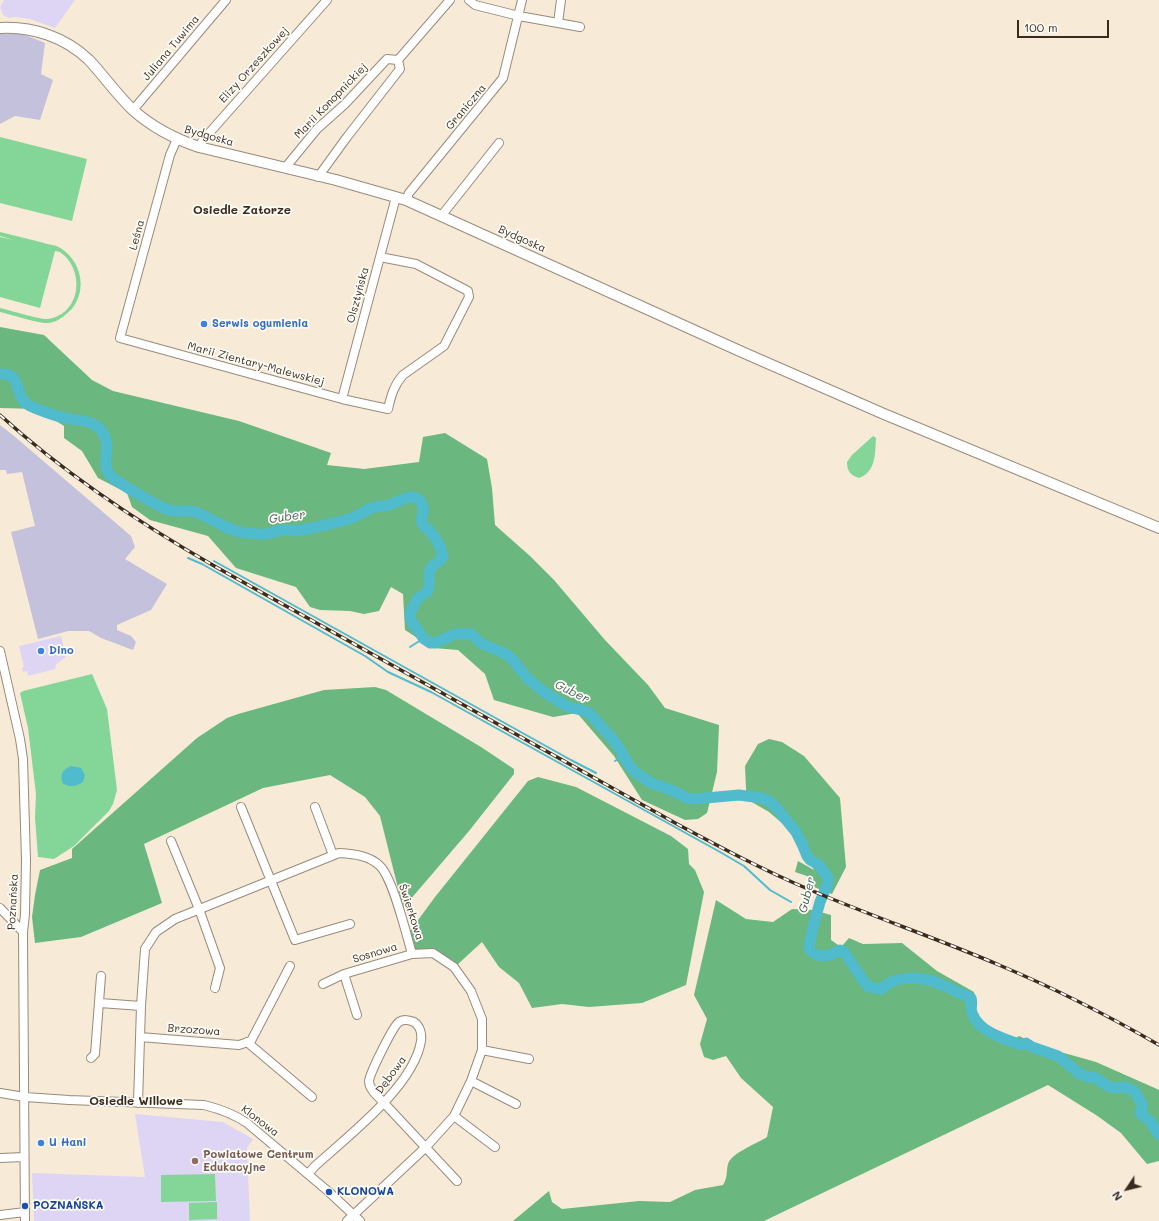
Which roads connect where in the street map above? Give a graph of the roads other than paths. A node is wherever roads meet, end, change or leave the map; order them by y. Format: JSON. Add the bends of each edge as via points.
{"nodes":[{"id":1,"x":226,"y":0,"type":"edge"},
{"id":2,"x":327,"y":0,"type":"edge"},
{"id":3,"x":450,"y":0,"type":"edge"},
{"id":4,"x":469,"y":0,"type":"edge"},
{"id":5,"x":522,"y":0,"type":"edge"},
{"id":6,"x":561,"y":0,"type":"edge"},
{"id":7,"x":519,"y":16,"type":"junction"},
{"id":8,"x":558,"y":23,"type":"junction"},
{"id":9,"x":580,"y":27,"type":"dead end"},
{"id":10,"x":0,"y":28,"type":"edge"},
{"id":11,"x":398,"y":60,"type":"junction"},
{"id":12,"x":133,"y":110,"type":"junction"},
{"id":13,"x":177,"y":139,"type":"junction"},
{"id":14,"x":499,"y":143,"type":"dead end"},
{"id":15,"x":199,"y":147,"type":"junction"},
{"id":16,"x":286,"y":168,"type":"junction"},
{"id":17,"x":318,"y":177,"type":"junction"},
{"id":18,"x":396,"y":197,"type":"junction"},
{"id":19,"x":406,"y":200,"type":"junction"},
{"id":20,"x":442,"y":216,"type":"junction"},
{"id":21,"x":380,"y":257,"type":"junction"},
{"id":22,"x":120,"y":338,"type":"joint"},
{"id":23,"x":342,"y":399,"type":"junction"},
{"id":24,"x":1159,"y":528,"type":"edge"},
{"id":25,"x":0,"y":651,"type":"edge"},
{"id":26,"x":241,"y":807,"type":"dead end"},
{"id":27,"x":315,"y":807,"type":"dead end"},
{"id":28,"x":171,"y":841,"type":"dead end"},
{"id":29,"x":333,"y":855,"type":"junction"},
{"id":30,"x":271,"y":881,"type":"junction"},
{"id":31,"x":0,"y":908,"type":"edge"},
{"id":32,"x":199,"y":909,"type":"junction"},
{"id":33,"x":350,"y":924,"type":"dead end"},
{"id":34,"x":23,"y":932,"type":"junction"},
{"id":35,"x":412,"y":954,"type":"junction"},
{"id":36,"x":290,"y":966,"type":"dead end"},
{"id":37,"x":344,"y":974,"type":"junction"},
{"id":38,"x":101,"y":976,"type":"dead end"},
{"id":39,"x":322,"y":984,"type":"dead end"},
{"id":40,"x":215,"y":988,"type":"dead end"},
{"id":41,"x":100,"y":1003,"type":"junction"},
{"id":42,"x":141,"y":1006,"type":"junction"},
{"id":43,"x":357,"y":1015,"type":"dead end"},
{"id":44,"x":140,"y":1037,"type":"junction"},
{"id":45,"x":247,"y":1042,"type":"junction"},
{"id":46,"x":482,"y":1050,"type":"junction"},
{"id":47,"x":91,"y":1058,"type":"dead end"},
{"id":48,"x":529,"y":1059,"type":"dead end"},
{"id":49,"x":471,"y":1081,"type":"junction"},
{"id":50,"x":0,"y":1094,"type":"edge"},
{"id":51,"x":25,"y":1097,"type":"junction"},
{"id":52,"x":312,"y":1097,"type":"dead end"},
{"id":53,"x":138,"y":1103,"type":"junction"},
{"id":54,"x":384,"y":1103,"type":"junction"},
{"id":55,"x":516,"y":1104,"type":"dead end"},
{"id":56,"x":454,"y":1116,"type":"junction"},
{"id":57,"x":426,"y":1148,"type":"junction"},
{"id":58,"x":494,"y":1148,"type":"dead end"},
{"id":59,"x":24,"y":1157,"type":"junction"},
{"id":60,"x":0,"y":1158,"type":"edge"},
{"id":61,"x":308,"y":1174,"type":"junction"},
{"id":62,"x":457,"y":1181,"type":"dead end"},
{"id":63,"x":355,"y":1214,"type":"junction"},
{"id":64,"x":0,"y":1216,"type":"edge"},
{"id":65,"x":25,"y":1217,"type":"edge"},
{"id":66,"x":348,"y":1221,"type":"edge"},
{"id":67,"x":360,"y":1221,"type":"edge"}],
"edges":[{"from":1,"to":12,"type":"street","name":"Juliana Tuwima"},
{"from":2,"to":15,"type":"street","name":"Elizy Orzeszkowej"},
{"from":3,"to":11,"type":"street"},
{"from":4,"to":7,"type":"street"},
{"from":5,"to":7,"type":"street","name":"Graniczna"},
{"from":6,"to":8,"type":"street"},
{"from":7,"to":8,"type":"street"},
{"from":7,"to":19,"type":"street","name":"Graniczna","via":[[503,78],[409,193]]},
{"from":8,"to":9,"type":"street"},
{"from":10,"to":12,"type":"main road","name":"Bydgoska","via":[[41,32],[66,43],[88,59]]},
{"from":11,"to":16,"type":"street","name":"Marii Konopnickiej","via":[[387,59],[345,104],[317,129]]},
{"from":11,"to":17,"type":"street","via":[[400,69]]},
{"from":12,"to":13,"type":"main road","name":"Bydgoska"},
{"from":13,"to":15,"type":"main road","name":"Bydgoska"},
{"from":13,"to":22,"type":"street","name":"Leśna","via":[[170,155]]},
{"from":14,"to":20,"type":"street"},
{"from":15,"to":16,"type":"main road","name":"Bydgoska"},
{"from":16,"to":17,"type":"main road","name":"Bydgoska"},
{"from":17,"to":18,"type":"main road","name":"Bydgoska"},
{"from":18,"to":19,"type":"main road","name":"Bydgoska"},
{"from":18,"to":21,"type":"street","name":"Olsztyńska"},
{"from":19,"to":20,"type":"main road","name":"Bydgoska"},
{"from":20,"to":24,"type":"main road","name":"Bydgoska","via":[[884,414]]},
{"from":21,"to":23,"type":"street","name":"Olsztyńska"},
{"from":21,"to":23,"type":"street","name":"Marii Zientary-Malewskiej","via":[[416,264],[468,291],[469,298],[444,346],[398,381],[388,409]]},
{"from":22,"to":23,"type":"street","name":"Marii Zientary-Malewskiej"},
{"from":25,"to":34,"type":"street","name":"Poznańska","via":[[20,739],[22,759],[26,860]]},
{"from":26,"to":30,"type":"street"},
{"from":27,"to":29,"type":"street"},
{"from":28,"to":32,"type":"street"},
{"from":29,"to":30,"type":"street","name":"Świerkowa"},
{"from":29,"to":35,"type":"street","name":"Świerkowa","via":[[362,855],[380,866],[391,885]]},
{"from":30,"to":32,"type":"street","name":"Świerkowa"},
{"from":30,"to":33,"type":"street","via":[[295,940]]},
{"from":31,"to":34,"type":"street"},
{"from":32,"to":40,"type":"street","via":[[220,968]]},
{"from":32,"to":42,"type":"street","name":"Świerkowa","via":[[175,919],[156,932],[145,949]]},
{"from":34,"to":51,"type":"street","name":"Poznańska"},
{"from":35,"to":37,"type":"street","name":"Sosnowa"},
{"from":35,"to":46,"type":"street","name":"Świerkowa","via":[[433,954],[454,967],[470,990],[482,1019]]},
{"from":36,"to":45,"type":"street","via":[[251,1041]]},
{"from":37,"to":39,"type":"street","name":"Sosnowa"},
{"from":37,"to":43,"type":"street","name":"Sosnowa"},
{"from":38,"to":41,"type":"street"},
{"from":41,"to":42,"type":"street"},
{"from":41,"to":47,"type":"street","via":[[95,1054]]},
{"from":42,"to":44,"type":"street","name":"Świerkowa"},
{"from":44,"to":45,"type":"street","name":"Brzozowa","via":[[239,1045]]},
{"from":44,"to":53,"type":"street","name":"Świerkowa"},
{"from":45,"to":52,"type":"street"},
{"from":46,"to":48,"type":"street"},
{"from":46,"to":49,"type":"street","name":"Świerkowa"},
{"from":49,"to":55,"type":"street"},
{"from":49,"to":56,"type":"street","name":"Świerkowa"},
{"from":50,"to":51,"type":"street","name":"Klonowa"},
{"from":51,"to":53,"type":"street","name":"Klonowa"},
{"from":51,"to":59,"type":"street","name":"Poznańska"},
{"from":53,"to":61,"type":"street","name":"Klonowa","via":[[204,1105],[228,1112],[247,1123]]},
{"from":54,"to":54,"type":"street","name":"Dębowa","via":[[410,1069],[418,1052],[422,1034],[415,1023],[403,1020],[398,1022],[372,1072],[370,1086]]},
{"from":54,"to":57,"type":"street"},
{"from":54,"to":61,"type":"street","name":"Dębowa"},
{"from":56,"to":57,"type":"street","name":"Świerkowa"},
{"from":56,"to":58,"type":"street"},
{"from":57,"to":62,"type":"street"},
{"from":57,"to":63,"type":"street","name":"Świerkowa"},
{"from":59,"to":60,"type":"street"},
{"from":59,"to":65,"type":"street","name":"Poznańska"},
{"from":61,"to":63,"type":"street","name":"Klonowa"},
{"from":63,"to":66,"type":"street","name":"Świerkowa"},
{"from":63,"to":67,"type":"street","name":"Klonowa"},
{"from":64,"to":65,"type":"street"}]}
